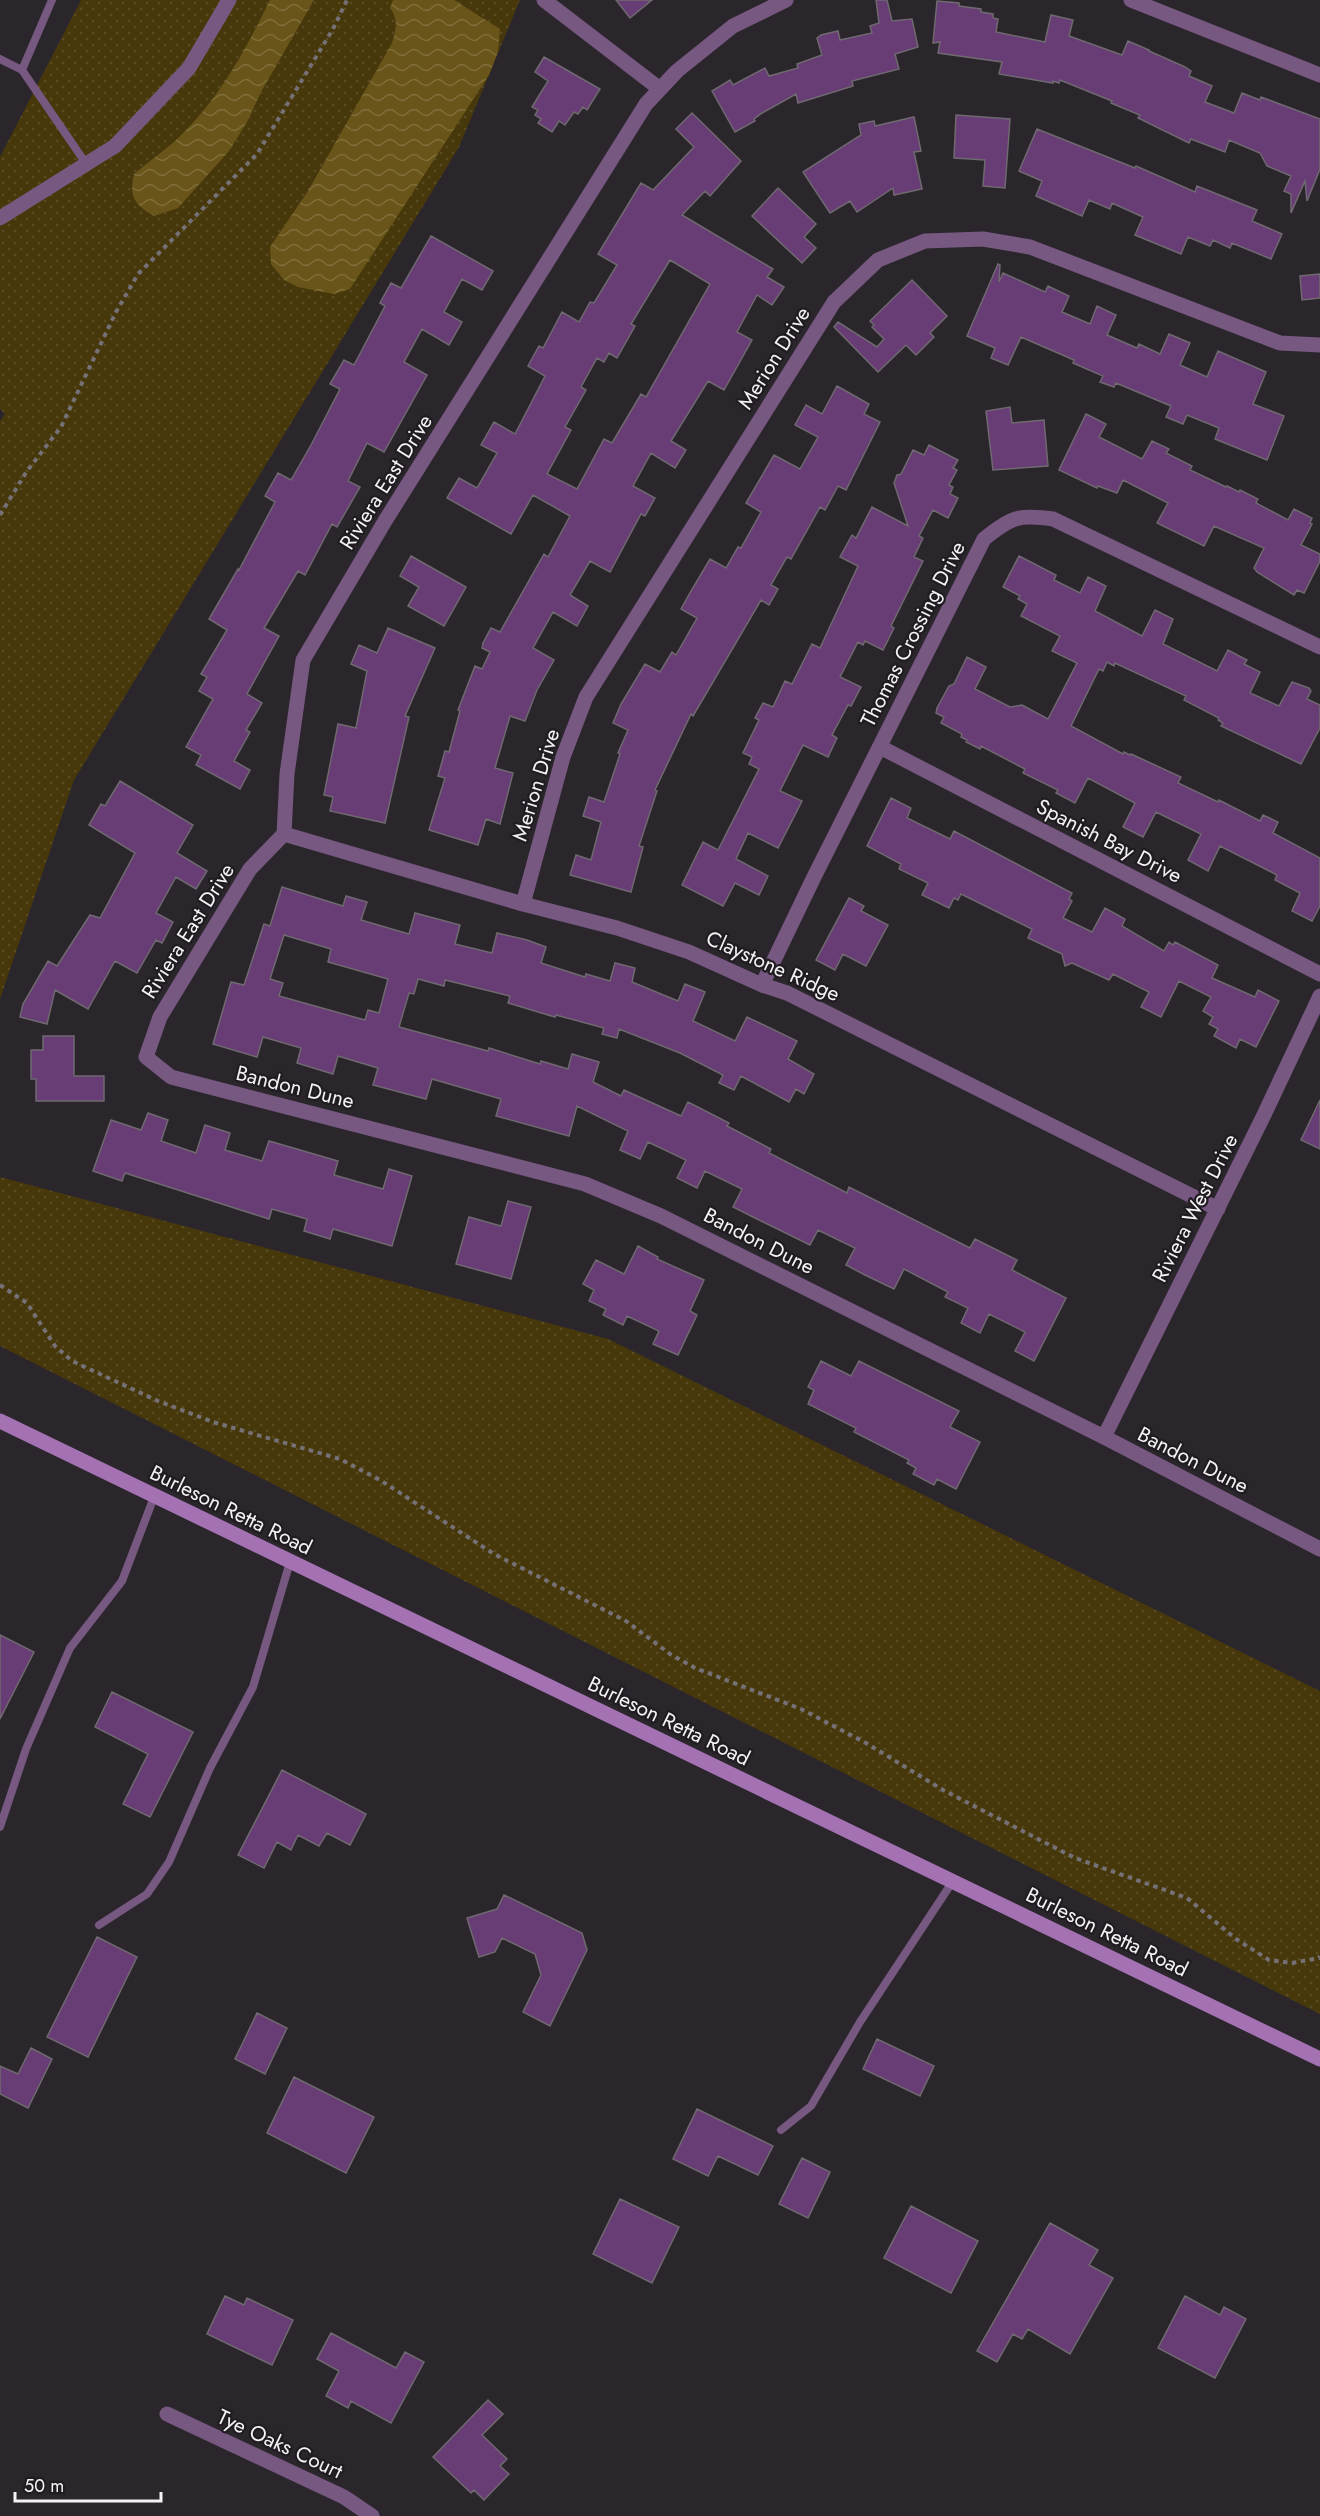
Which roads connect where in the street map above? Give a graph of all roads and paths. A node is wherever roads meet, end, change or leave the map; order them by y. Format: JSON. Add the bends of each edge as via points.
{"nodes":[{"id":1,"x":52,"y":0,"type":"edge"},
{"id":2,"x":229,"y":0,"type":"edge"},
{"id":3,"x":346,"y":0,"type":"edge"},
{"id":4,"x":544,"y":0,"type":"edge"},
{"id":5,"x":786,"y":0,"type":"edge"},
{"id":6,"x":1131,"y":0,"type":"edge"},
{"id":7,"x":0,"y":59,"type":"edge"},
{"id":8,"x":22,"y":70,"type":"junction"},
{"id":9,"x":1320,"y":75,"type":"edge"},
{"id":10,"x":660,"y":89,"type":"junction"},
{"id":11,"x":87,"y":165,"type":"junction"},
{"id":12,"x":1,"y":215,"type":"edge"},
{"id":13,"x":1320,"y":345,"type":"edge"},
{"id":14,"x":0,"y":515,"type":"edge"},
{"id":15,"x":1320,"y":647,"type":"edge"},
{"id":16,"x":880,"y":747,"type":"junction"},
{"id":17,"x":284,"y":834,"type":"junction"},
{"id":18,"x":523,"y":904,"type":"junction"},
{"id":19,"x":1320,"y":974,"type":"edge"},
{"id":20,"x":762,"y":985,"type":"junction"},
{"id":21,"x":1320,"y":996,"type":"edge"},
{"id":22,"x":146,"y":1057,"type":"joint"},
{"id":23,"x":1218,"y":1209,"type":"junction"},
{"id":24,"x":0,"y":1285,"type":"edge"},
{"id":25,"x":0,"y":1421,"type":"edge"},
{"id":26,"x":1104,"y":1437,"type":"junction"},
{"id":27,"x":154,"y":1497,"type":"junction"},
{"id":28,"x":1320,"y":1550,"type":"edge"},
{"id":29,"x":290,"y":1562,"type":"junction"},
{"id":30,"x":0,"y":1827,"type":"edge"},
{"id":31,"x":953,"y":1881,"type":"junction"},
{"id":32,"x":99,"y":1925,"type":"dead end"},
{"id":33,"x":1320,"y":1956,"type":"edge"},
{"id":34,"x":1320,"y":2059,"type":"edge"},
{"id":35,"x":781,"y":2130,"type":"dead end"},
{"id":36,"x":167,"y":2414,"type":"dead end"},
{"id":37,"x":372,"y":2516,"type":"edge"}],
"edges":[{"from":1,"to":8,"type":"lane"},
{"from":2,"to":11,"type":"street","via":[[189,68],[115,146]]},
{"from":3,"to":14,"type":"path","via":[[333,29],[257,154],[138,274],[61,427]]},
{"from":4,"to":10,"type":"street"},
{"from":5,"to":10,"type":"street","name":"Riviera East Drive","via":[[733,26]]},
{"from":6,"to":9,"type":"street"},
{"from":7,"to":8,"type":"lane"},
{"from":8,"to":11,"type":"lane"},
{"from":10,"to":17,"type":"street","name":"Riviera East Drive","via":[[646,104],[571,223],[303,660]]},
{"from":11,"to":12,"type":"street"},
{"from":13,"to":18,"type":"street","name":"Merion Drive","via":[[1280,343],[1030,247],[983,239],[925,241],[878,260],[834,302],[586,697],[563,757]]},
{"from":15,"to":16,"type":"street","name":"Thomas Crossing Drive","via":[[1053,519],[1028,515],[1004,523],[984,539]]},
{"from":16,"to":19,"type":"street","name":"Spanish Bay Drive"},
{"from":16,"to":20,"type":"street","name":"Thomas Crossing Drive"},
{"from":17,"to":18,"type":"street","name":"Claystone Ridge"},
{"from":17,"to":22,"type":"street","name":"Riviera East Drive","via":[[250,870],[160,1017]]},
{"from":18,"to":20,"type":"street","name":"Claystone Ridge","via":[[617,928],[689,952]]},
{"from":20,"to":23,"type":"street","name":"Claystone Ridge","via":[[787,993]]},
{"from":21,"to":23,"type":"street","name":"Riviera West Drive"},
{"from":22,"to":26,"type":"street","name":"Bandon Dune","via":[[171,1077],[585,1185],[661,1216]]},
{"from":23,"to":26,"type":"street","name":"Riviera West Drive"},
{"from":24,"to":33,"type":"path","via":[[27,1303],[55,1346],[72,1361],[213,1422],[340,1459],[380,1480],[494,1554],[626,1621],[695,1668],[801,1709],[943,1790],[1075,1858],[1187,1898],[1236,1939],[1269,1960],[1292,1963]]},
{"from":25,"to":27,"type":"street","name":"Burleson Retta Road"},
{"from":26,"to":28,"type":"street","name":"Bandon Dune"},
{"from":27,"to":29,"type":"street","name":"Burleson Retta Road"},
{"from":27,"to":30,"type":"lane","via":[[122,1581],[70,1648],[26,1749]]},
{"from":29,"to":31,"type":"street","name":"Burleson Retta Road"},
{"from":29,"to":32,"type":"lane","via":[[253,1687],[210,1768],[169,1862],[147,1894]]},
{"from":31,"to":34,"type":"street","name":"Burleson Retta Road"},
{"from":31,"to":35,"type":"lane","via":[[860,2022],[811,2106]]},
{"from":36,"to":37,"type":"street","name":"Tye Oaks Court","via":[[344,2497]]}]}
